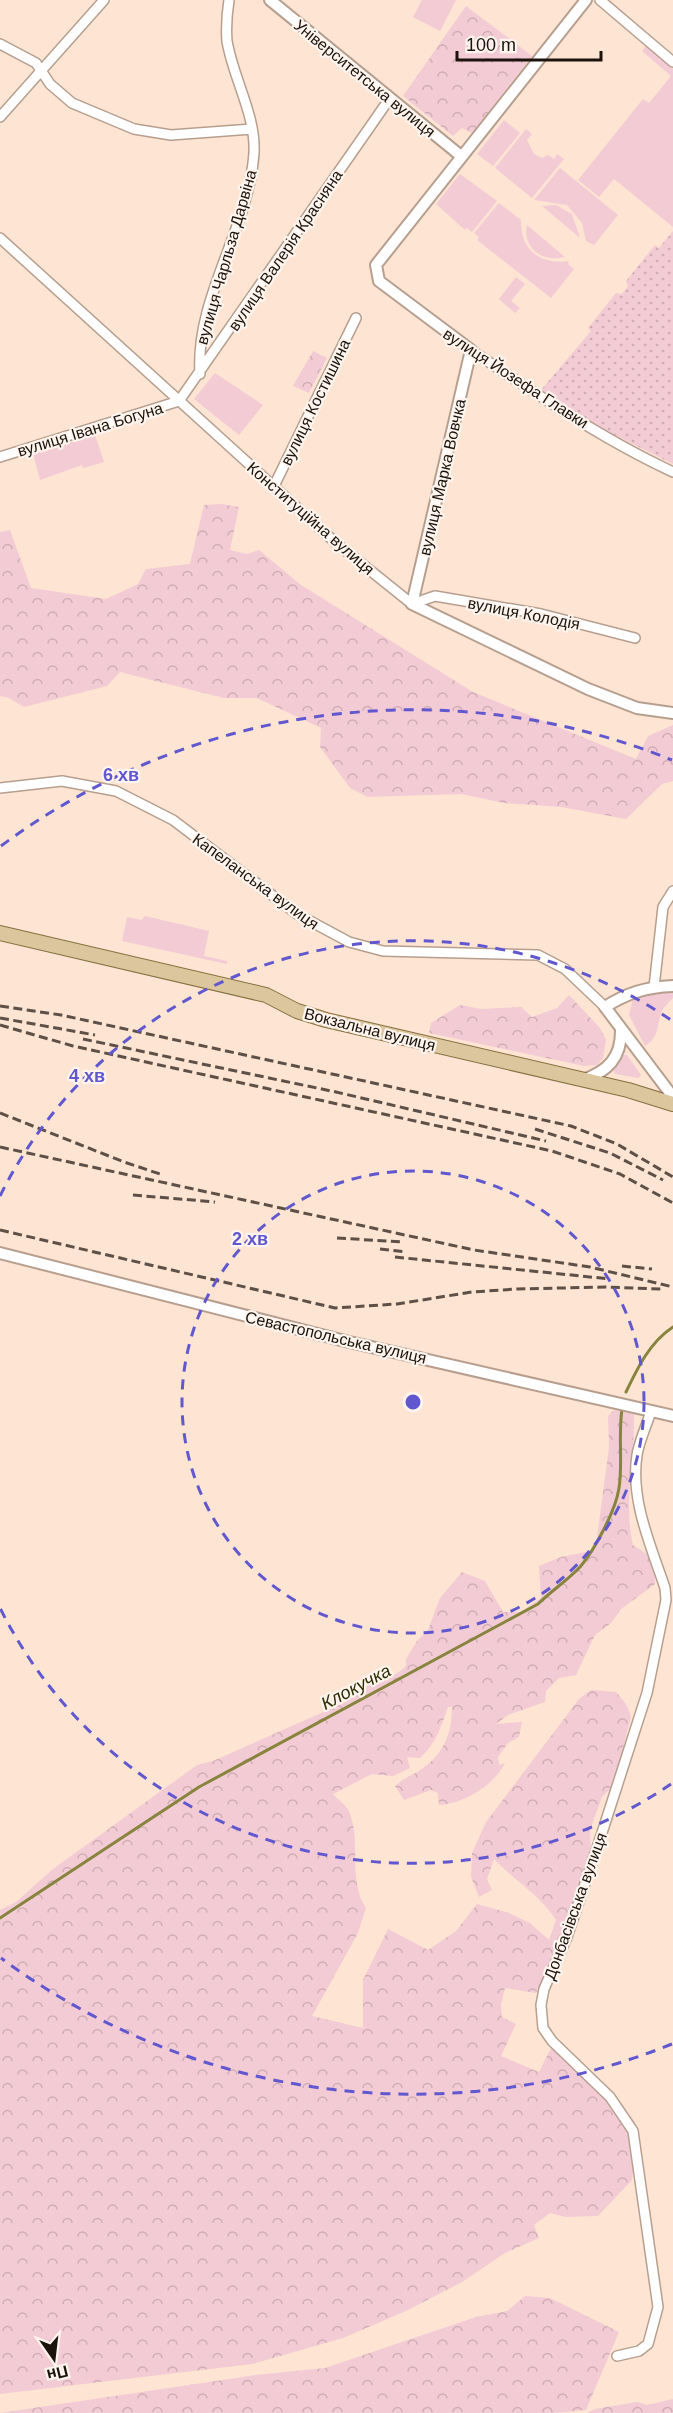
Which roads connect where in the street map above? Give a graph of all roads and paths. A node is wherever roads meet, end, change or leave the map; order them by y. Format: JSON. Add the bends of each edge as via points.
{"nodes":[{"id":1,"x":104,"y":0,"type":"edge"},
{"id":2,"x":229,"y":0,"type":"edge"},
{"id":3,"x":270,"y":0,"type":"edge"},
{"id":4,"x":586,"y":0,"type":"edge"},
{"id":5,"x":600,"y":0,"type":"edge"},
{"id":6,"x":0,"y":44,"type":"edge"},
{"id":7,"x":673,"y":62,"type":"edge"},
{"id":8,"x":42,"y":71,"type":"junction"},
{"id":9,"x":390,"y":98,"type":"junction"},
{"id":10,"x":0,"y":117,"type":"edge"},
{"id":11,"x":252,"y":129,"type":"junction"},
{"id":12,"x":460,"y":156,"type":"junction"},
{"id":13,"x":0,"y":238,"type":"edge"},
{"id":14,"x":356,"y":318,"type":"dead end"},
{"id":15,"x":471,"y":350,"type":"junction"},
{"id":16,"x":200,"y":374,"type":"junction"},
{"id":17,"x":179,"y":401,"type":"junction"},
{"id":18,"x":0,"y":457,"type":"edge"},
{"id":19,"x":673,"y":472,"type":"edge"},
{"id":20,"x":274,"y":486,"type":"junction"},
{"id":21,"x":412,"y":604,"type":"junction"},
{"id":22,"x":635,"y":638,"type":"dead end"},
{"id":23,"x":673,"y":713,"type":"edge"},
{"id":24,"x":0,"y":788,"type":"edge"},
{"id":25,"x":673,"y":891,"type":"edge"},
{"id":26,"x":0,"y":933,"type":"edge"},
{"id":27,"x":673,"y":986,"type":"edge"},
{"id":28,"x":654,"y":987,"type":"junction"},
{"id":29,"x":605,"y":1007,"type":"junction"},
{"id":30,"x":621,"y":1031,"type":"junction"},
{"id":31,"x":608,"y":1068,"type":"junction"},
{"id":32,"x":584,"y":1080,"type":"junction"},
{"id":33,"x":616,"y":1088,"type":"junction"},
{"id":34,"x":673,"y":1097,"type":"edge"},
{"id":35,"x":673,"y":1104,"type":"edge"},
{"id":36,"x":0,"y":1252,"type":"edge"},
{"id":37,"x":651,"y":1411,"type":"junction"},
{"id":38,"x":673,"y":1416,"type":"edge"},
{"id":39,"x":617,"y":2356,"type":"dead end"}],
"edges":[{"from":1,"to":8,"type":"street"},
{"from":2,"to":11,"type":"street","name":"вулиця Чарльза Дарвіна","via":[[227,40]]},
{"from":3,"to":9,"type":"street","name":"Університетська вулиця"},
{"from":4,"to":12,"type":"street"},
{"from":5,"to":7,"type":"street"},
{"from":6,"to":8,"type":"street","via":[[36,63]]},
{"from":8,"to":10,"type":"street"},
{"from":8,"to":11,"type":"street","via":[[50,84],[72,103],[151,134]]},
{"from":9,"to":12,"type":"street","name":"Університетська вулиця"},
{"from":9,"to":16,"type":"street","name":"вулиця Валерія Красняна"},
{"from":11,"to":16,"type":"street","name":"вулиця Чарльза Дарвіна","via":[[254,150],[249,184],[201,340]]},
{"from":12,"to":15,"type":"street","name":"вулиця Йозефа Главки","via":[[376,266],[379,281]]},
{"from":13,"to":17,"type":"street","name":"Конституційна вулиця"},
{"from":14,"to":20,"type":"street","name":"вулиця Костишина"},
{"from":15,"to":19,"type":"street","name":"вулиця Йозефа Главки","via":[[623,448]]},
{"from":15,"to":21,"type":"street","name":"вулиця Марка Вовчка"},
{"from":16,"to":17,"type":"street","name":"вулиця Валерія Красняна"},
{"from":17,"to":18,"type":"street","name":"вулиця Івана Богуна"},
{"from":17,"to":20,"type":"street","name":"Конституційна вулиця"},
{"from":20,"to":21,"type":"street","name":"Конституційна вулиця","via":[[336,543]]},
{"from":21,"to":22,"type":"street","name":"вулиця Колодія","via":[[435,596],[541,614]]},
{"from":21,"to":23,"type":"street","name":"Конституційна вулиця","via":[[588,689],[636,708]]},
{"from":24,"to":29,"type":"street","name":"Капеланська вулиця","via":[[62,780],[116,791],[172,820],[297,914],[343,940],[383,951],[538,955],[565,969]]},
{"from":25,"to":28,"type":"street","via":[[663,907]]},
{"from":26,"to":32,"type":"main road","name":"Вокзальна вулиця","via":[[272,997],[326,1020]]},
{"from":27,"to":28,"type":"street"},
{"from":28,"to":29,"type":"street","via":[[625,994]]},
{"from":29,"to":30,"type":"street","name":"Капеланська вулиця"},
{"from":30,"to":31,"type":"street","via":[[619,1051]]},
{"from":30,"to":34,"type":"street","name":"Капеланська вулиця"},
{"from":31,"to":32,"type":"street"},
{"from":31,"to":33,"type":"street"},
{"from":32,"to":33,"type":"main road","name":"Вокзальна вулиця"},
{"from":33,"to":35,"type":"main road","name":"Вокзальна вулиця"},
{"from":36,"to":37,"type":"street","name":"Севастопольська вулиця","via":[[345,1341]]},
{"from":37,"to":38,"type":"street","name":"Севастопольська вулиця"},
{"from":37,"to":39,"type":"street","name":"Донбасівська вулиця","via":[[637,1454],[636,1483],[666,1600],[647,1693],[541,2005],[543,2028],[552,2041],[610,2097],[633,2131],[658,2307],[648,2344],[639,2351]]}]}
